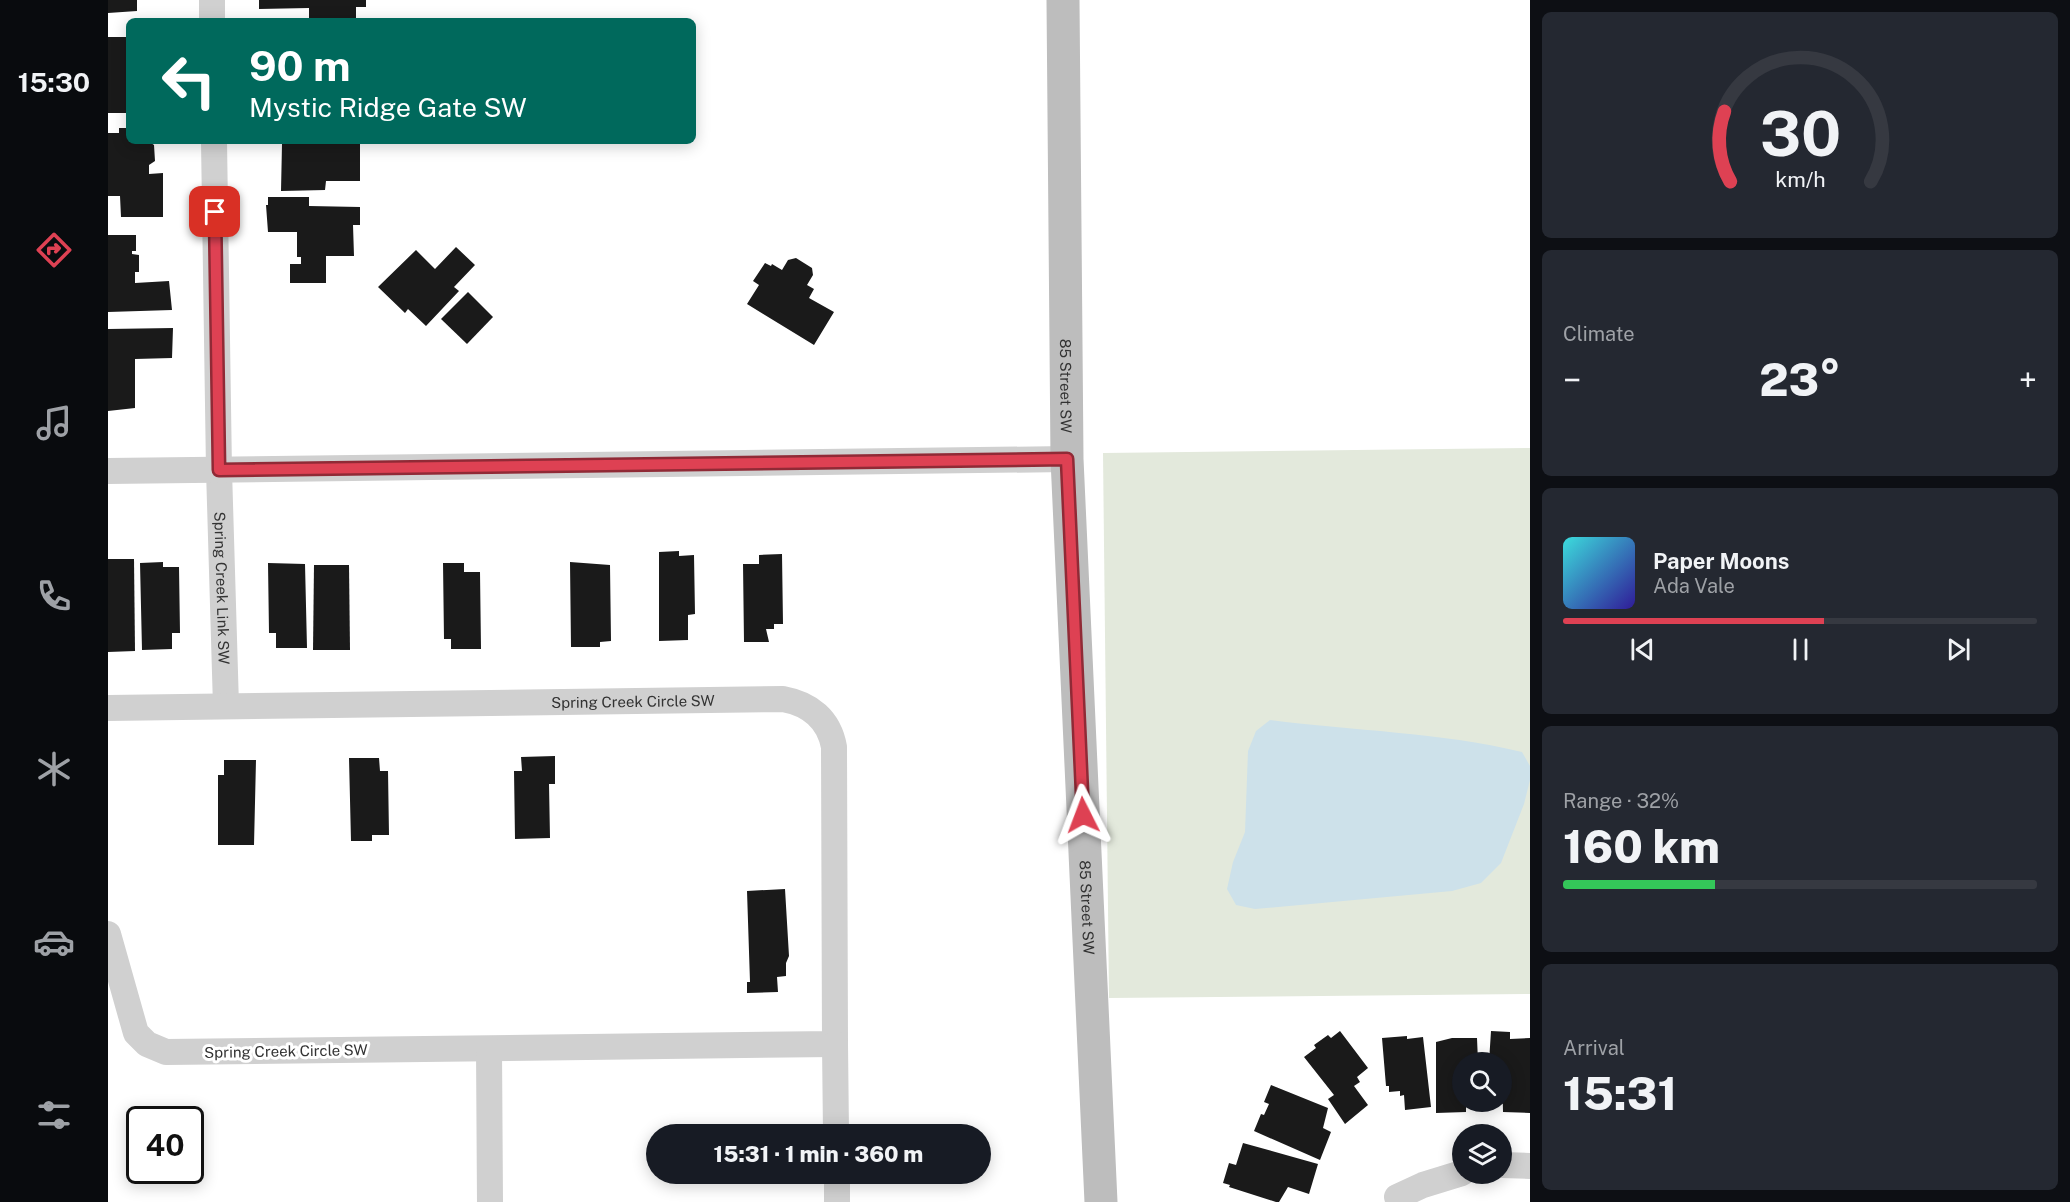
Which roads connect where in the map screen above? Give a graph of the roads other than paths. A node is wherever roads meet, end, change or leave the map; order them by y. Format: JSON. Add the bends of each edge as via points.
{"nodes":[{"id":1,"x":212,"y":0,"type":"edge"},
{"id":2,"x":1063,"y":0,"type":"edge"},
{"id":3,"x":212,"y":18,"type":"edge"},
{"id":4,"x":214,"y":144,"type":"edge"},
{"id":5,"x":1067,"y":459,"type":"junction"},
{"id":6,"x":219,"y":470,"type":"junction"},
{"id":7,"x":108,"y":471,"type":"edge"},
{"id":8,"x":226,"y":706,"type":"junction"},
{"id":9,"x":108,"y":708,"type":"edge"},
{"id":10,"x":108,"y":934,"type":"edge"},
{"id":11,"x":835,"y":1044,"type":"junction"},
{"id":12,"x":489,"y":1049,"type":"junction"},
{"id":13,"x":836,"y":1124,"type":"edge"},
{"id":14,"x":1512,"y":1165,"type":"edge"},
{"id":15,"x":1530,"y":1166,"type":"edge"},
{"id":16,"x":1452,"y":1176,"type":"edge"},
{"id":17,"x":837,"y":1184,"type":"edge"},
{"id":18,"x":1397,"y":1197,"type":"dead end"},
{"id":19,"x":490,"y":1202,"type":"edge"},
{"id":20,"x":837,"y":1202,"type":"edge"},
{"id":21,"x":1101,"y":1202,"type":"edge"}],
"edges":[{"from":1,"to":3,"type":"street"},
{"from":2,"to":5,"type":"street","name":"85 Street SW"},
{"from":4,"to":6,"type":"street","name":"Spring Creek Link SW"},
{"from":5,"to":6,"type":"street"},
{"from":5,"to":21,"type":"street","name":"85 Street SW"},
{"from":6,"to":7,"type":"street"},
{"from":6,"to":8,"type":"street","name":"Spring Creek Link SW"},
{"from":8,"to":9,"type":"street","name":"Spring Creek Circle SW"},
{"from":8,"to":11,"type":"street","name":"Spring Creek Circle SW","via":[[783,699],[809,708],[829,727],[834,747]]},
{"from":10,"to":12,"type":"street","name":"Spring Creek Circle SW","via":[[136,1033],[147,1044],[166,1052]]},
{"from":11,"to":12,"type":"street","name":"Spring Creek Circle SW"},
{"from":11,"to":13,"type":"street","name":"Spring Creek Circle SW"},
{"from":12,"to":19,"type":"street"},
{"from":14,"to":15,"type":"street"},
{"from":16,"to":18,"type":"street"},
{"from":17,"to":20,"type":"street"}]}
